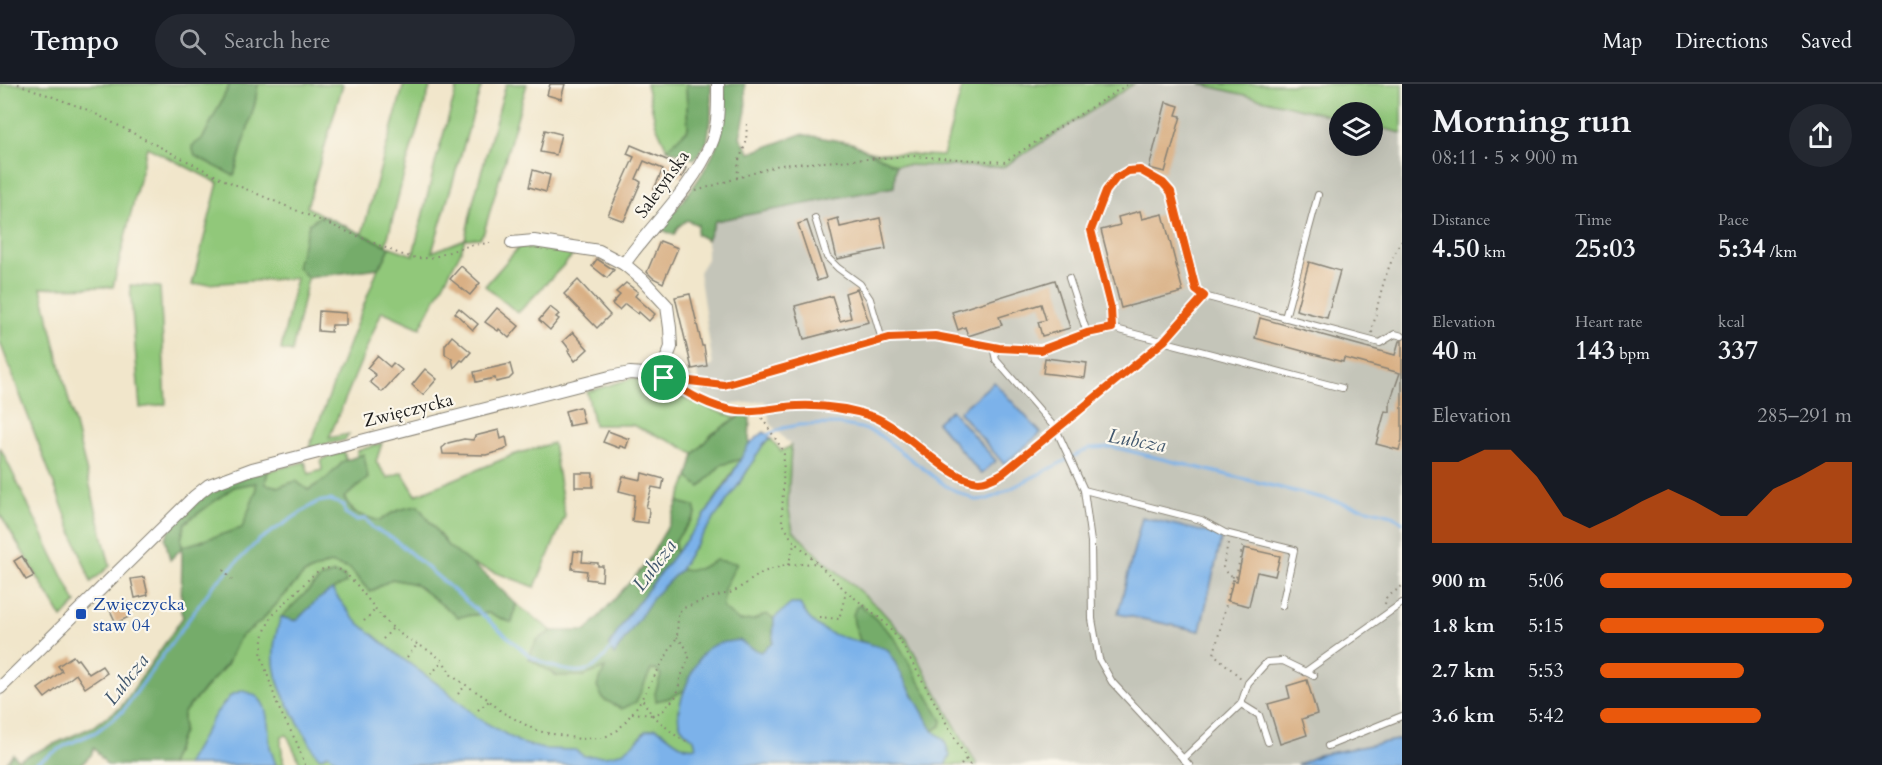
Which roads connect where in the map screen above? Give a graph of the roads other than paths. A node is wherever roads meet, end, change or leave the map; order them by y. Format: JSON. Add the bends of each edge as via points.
{"nodes":[{"id":1,"x":718,"y":84,"type":"edge"},
{"id":2,"x":1318,"y":195,"type":"dead end"},
{"id":3,"x":815,"y":218,"type":"dead end"},
{"id":4,"x":512,"y":243,"type":"dead end"},
{"id":5,"x":624,"y":264,"type":"junction"},
{"id":6,"x":1069,"y":278,"type":"dead end"},
{"id":7,"x":1204,"y":296,"type":"junction"},
{"id":8,"x":1285,"y":318,"type":"junction"},
{"id":9,"x":1112,"y":328,"type":"junction"},
{"id":10,"x":1087,"y":333,"type":"junction"},
{"id":11,"x":1402,"y":336,"type":"edge"},
{"id":12,"x":882,"y":340,"type":"junction"},
{"id":13,"x":1164,"y":341,"type":"junction"},
{"id":14,"x":993,"y":346,"type":"junction"},
{"id":15,"x":662,"y":377,"type":"junction"},
{"id":16,"x":1342,"y":388,"type":"dead end"},
{"id":17,"x":1056,"y":429,"type":"junction"},
{"id":18,"x":1084,"y":490,"type":"junction"},
{"id":19,"x":1402,"y":603,"type":"edge"},
{"id":20,"x":1282,"y":606,"type":"dead end"},
{"id":21,"x":1305,"y":672,"type":"junction"},
{"id":22,"x":1314,"y":676,"type":"dead end"},
{"id":23,"x":0,"y":688,"type":"edge"},
{"id":24,"x":1241,"y":704,"type":"junction"},
{"id":25,"x":1402,"y":716,"type":"edge"},
{"id":26,"x":1268,"y":742,"type":"dead end"},
{"id":27,"x":1328,"y":746,"type":"dead end"},
{"id":28,"x":1184,"y":759,"type":"junction"},
{"id":29,"x":1190,"y":765,"type":"edge"}],
"edges":[{"from":1,"to":5,"type":"street","name":"Saletyńska","via":[[712,142],[685,189]]},
{"from":2,"to":8,"type":"lane"},
{"from":3,"to":12,"type":"lane","via":[[827,257],[860,284],[870,299]]},
{"from":4,"to":5,"type":"street","via":[[534,241],[599,250]]},
{"from":5,"to":15,"type":"street","via":[[667,306],[671,347]]},
{"from":6,"to":10,"type":"lane"},
{"from":7,"to":8,"type":"lane"},
{"from":7,"to":9,"type":"lane","via":[[1196,290],[1171,192],[1140,170],[1128,171],[1106,191],[1091,230],[1111,309]]},
{"from":7,"to":13,"type":"lane"},
{"from":8,"to":11,"type":"lane","via":[[1380,343],[1395,334]]},
{"from":9,"to":10,"type":"lane"},
{"from":9,"to":13,"type":"lane"},
{"from":10,"to":14,"type":"lane","via":[[1041,350]]},
{"from":12,"to":14,"type":"lane","via":[[935,336]]},
{"from":12,"to":15,"type":"lane","via":[[724,385]]},
{"from":13,"to":16,"type":"lane"},
{"from":13,"to":17,"type":"lane"},
{"from":14,"to":17,"type":"lane","via":[[996,360]]},
{"from":15,"to":17,"type":"lane","via":[[708,403],[738,411],[797,406],[855,411],[894,428],[945,467],[977,482],[1003,473]]},
{"from":15,"to":23,"type":"street","name":"Zwięczycka","via":[[630,373],[610,377],[252,469],[209,485]]},
{"from":17,"to":18,"type":"lane"},
{"from":18,"to":20,"type":"lane","via":[[1201,520],[1230,534],[1294,550]]},
{"from":18,"to":28,"type":"lane","via":[[1092,619],[1099,659],[1112,682]]},
{"from":19,"to":21,"type":"lane"},
{"from":21,"to":22,"type":"lane"},
{"from":21,"to":24,"type":"lane","via":[[1283,661],[1267,662],[1248,683]]},
{"from":24,"to":26,"type":"lane","via":[[1259,715]]},
{"from":24,"to":28,"type":"lane"},
{"from":25,"to":27,"type":"lane"},
{"from":28,"to":29,"type":"lane"}]}
